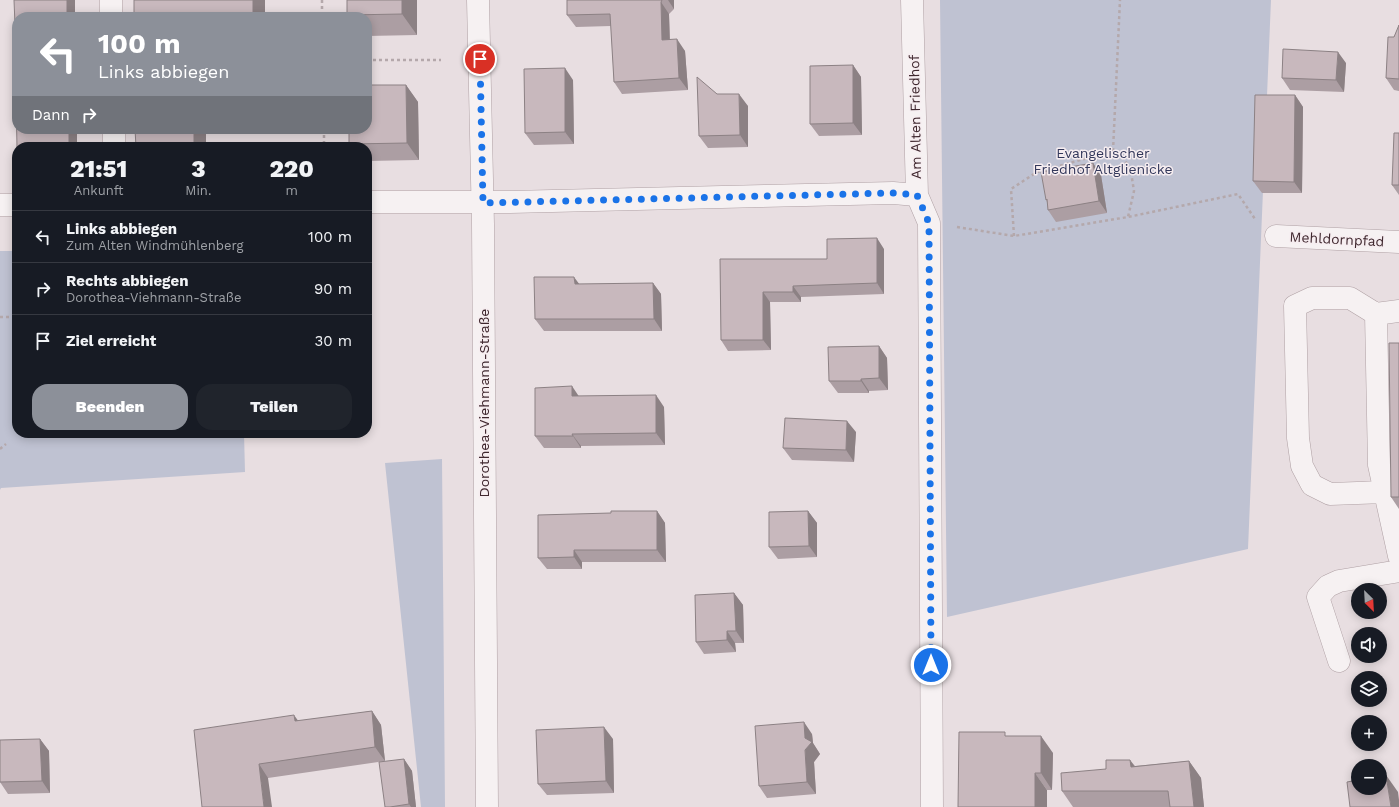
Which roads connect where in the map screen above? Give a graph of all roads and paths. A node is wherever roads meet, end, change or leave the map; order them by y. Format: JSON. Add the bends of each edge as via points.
{"nodes":[{"id":1,"x":111,"y":0,"type":"edge"},
{"id":2,"x":322,"y":0,"type":"edge"},
{"id":3,"x":478,"y":0,"type":"edge"},
{"id":4,"x":912,"y":0,"type":"edge"},
{"id":5,"x":1120,"y":0,"type":"edge"},
{"id":6,"x":111,"y":12,"type":"edge"},
{"id":7,"x":322,"y":12,"type":"edge"},
{"id":8,"x":372,"y":60,"type":"edge"},
{"id":9,"x":441,"y":60,"type":"dead end"},
{"id":10,"x":1114,"y":151,"type":"junction"},
{"id":11,"x":917,"y":195,"type":"junction"},
{"id":12,"x":372,"y":202,"type":"edge"},
{"id":13,"x":483,"y":203,"type":"junction"},
{"id":14,"x":12,"y":204,"type":"edge"},
{"id":15,"x":0,"y":205,"type":"edge"},
{"id":16,"x":1128,"y":217,"type":"junction"},
{"id":17,"x":957,"y":227,"type":"dead end"},
{"id":18,"x":1014,"y":236,"type":"junction"},
{"id":19,"x":1276,"y":236,"type":"joint"},
{"id":20,"x":1399,"y":242,"type":"edge"},
{"id":21,"x":1399,"y":311,"type":"edge"},
{"id":22,"x":1376,"y":314,"type":"junction"},
{"id":23,"x":0,"y":317,"type":"edge"},
{"id":24,"x":8,"y":317,"type":"dead end"},
{"id":25,"x":6,"y":444,"type":"dead end"},
{"id":26,"x":0,"y":449,"type":"edge"},
{"id":27,"x":1385,"y":492,"type":"junction"},
{"id":28,"x":1399,"y":556,"type":"edge"},
{"id":29,"x":1399,"y":571,"type":"edge"},
{"id":30,"x":1339,"y":661,"type":"dead end"},
{"id":31,"x":487,"y":807,"type":"edge"},
{"id":32,"x":932,"y":807,"type":"edge"}],
"edges":[{"from":1,"to":6,"type":"street"},
{"from":2,"to":7,"type":"path"},
{"from":3,"to":13,"type":"street","name":"Dorothea-Viehmann-Straße"},
{"from":4,"to":11,"type":"street","name":"Am Alten Friedhof"},
{"from":5,"to":10,"type":"path"},
{"from":8,"to":9,"type":"path"},
{"from":10,"to":16,"type":"path","via":[[1124,158],[1131,172],[1134,191]]},
{"from":10,"to":18,"type":"path","via":[[1037,172],[1011,189]]},
{"from":11,"to":13,"type":"street","via":[[893,193]]},
{"from":11,"to":32,"type":"street","name":"Am Alten Friedhof","via":[[929,223]]},
{"from":12,"to":13,"type":"street"},
{"from":13,"to":31,"type":"street","name":"Dorothea-Viehmann-Straße"},
{"from":14,"to":15,"type":"street"},
{"from":16,"to":18,"type":"path"},
{"from":16,"to":19,"type":"path","via":[[1238,194],[1262,228]]},
{"from":17,"to":18,"type":"path"},
{"from":19,"to":20,"type":"street","name":"Mehldornpfad"},
{"from":21,"to":22,"type":"street"},
{"from":22,"to":27,"type":"street","via":[[1379,464]]},
{"from":22,"to":27,"type":"street","via":[[1350,298],[1312,298],[1295,306],[1298,438],[1302,466],[1312,485],[1330,494]]},
{"from":23,"to":24,"type":"path"},
{"from":25,"to":26,"type":"path"},
{"from":27,"to":28,"type":"street"},
{"from":29,"to":30,"type":"street","via":[[1339,581],[1328,586],[1318,597]]}]}
